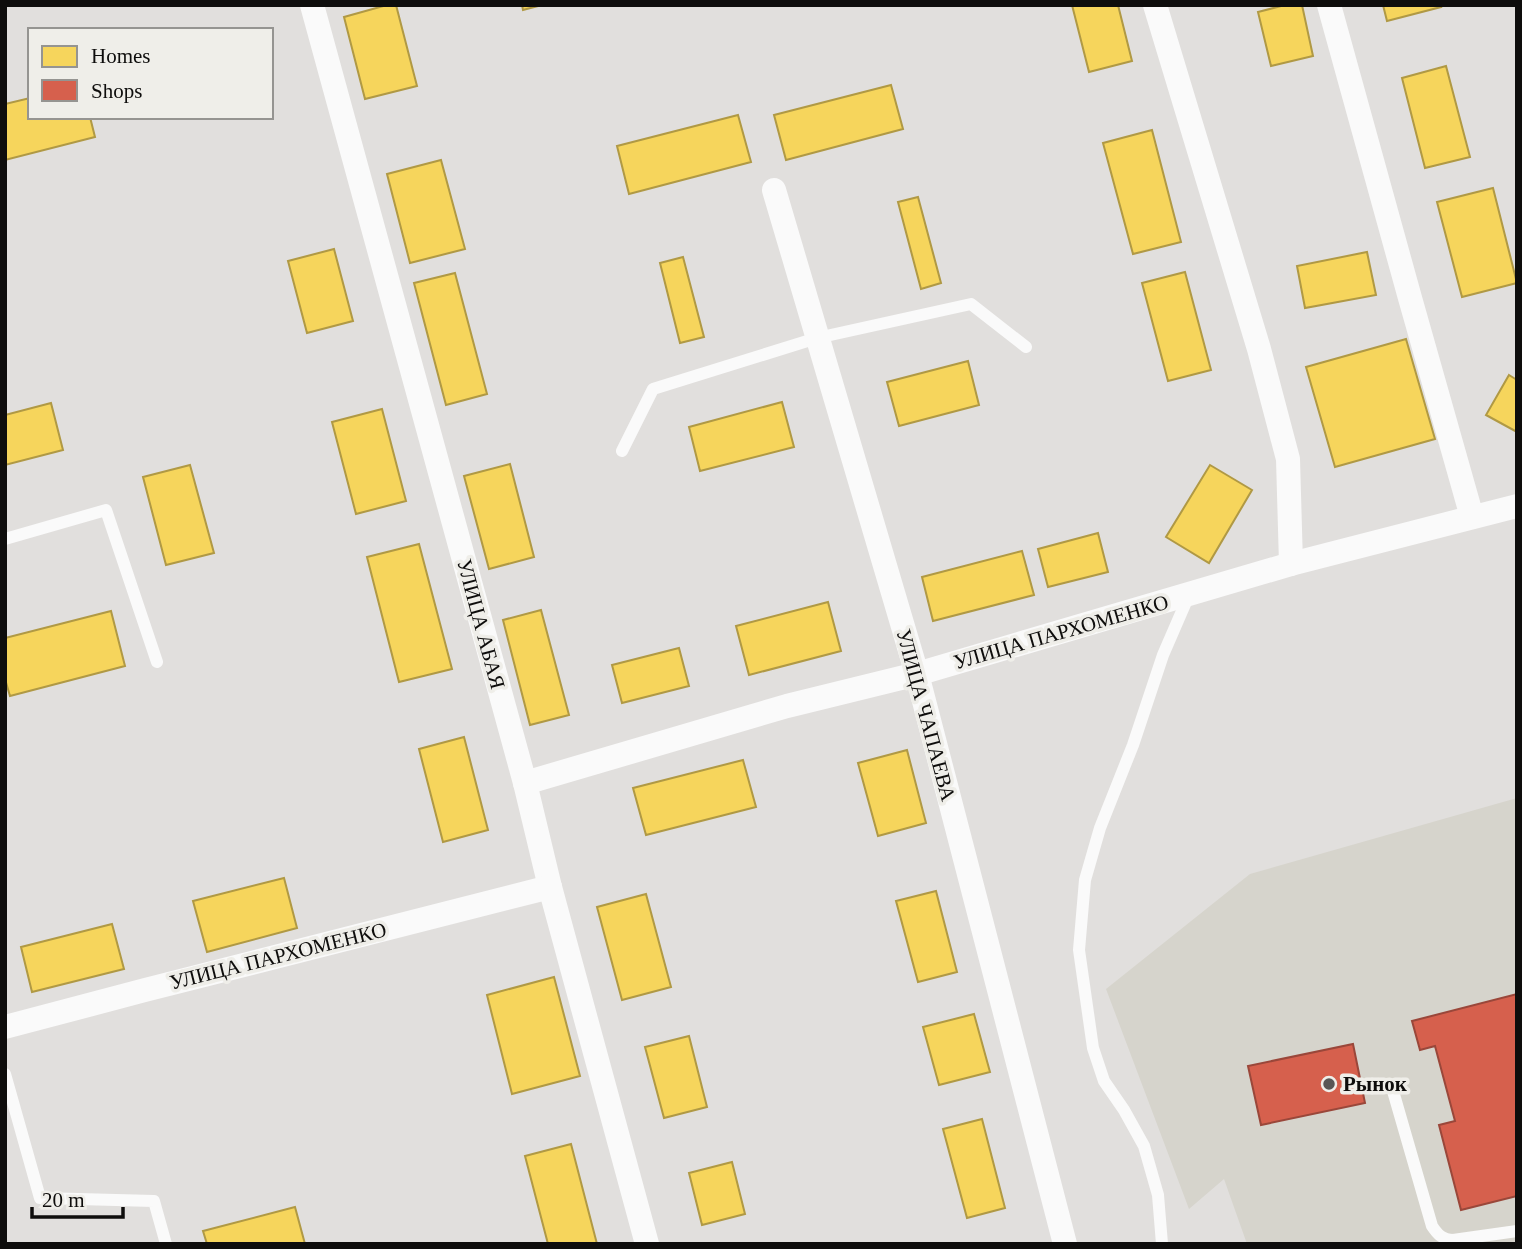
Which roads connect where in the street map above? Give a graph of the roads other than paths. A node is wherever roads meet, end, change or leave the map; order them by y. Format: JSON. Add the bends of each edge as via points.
{"nodes":[{"id":1,"x":312,"y":5,"type":"edge"},
{"id":2,"x":1154,"y":5,"type":"edge"},
{"id":3,"x":1329,"y":5,"type":"edge"},
{"id":4,"x":774,"y":190,"type":"dead end"},
{"id":5,"x":817,"y":338,"type":"junction"},
{"id":6,"x":1026,"y":347,"type":"dead end"},
{"id":7,"x":622,"y":451,"type":"dead end"},
{"id":8,"x":1517,"y":506,"type":"edge"},
{"id":9,"x":1472,"y":517,"type":"junction"},
{"id":10,"x":5,"y":539,"type":"edge"},
{"id":11,"x":1292,"y":564,"type":"junction"},
{"id":12,"x":1189,"y":594,"type":"junction"},
{"id":13,"x":157,"y":662,"type":"dead end"},
{"id":14,"x":917,"y":674,"type":"junction"},
{"id":15,"x":525,"y":783,"type":"junction"},
{"id":16,"x":550,"y":887,"type":"junction"},
{"id":17,"x":5,"y":1027,"type":"edge"},
{"id":18,"x":5,"y":1074,"type":"edge"},
{"id":19,"x":1393,"y":1091,"type":"dead end"},
{"id":20,"x":1517,"y":1231,"type":"edge"},
{"id":21,"x":166,"y":1244,"type":"edge"},
{"id":22,"x":647,"y":1244,"type":"edge"},
{"id":23,"x":1065,"y":1244,"type":"edge"},
{"id":24,"x":1162,"y":1244,"type":"edge"}],
"edges":[{"from":1,"to":15,"type":"street","name":"УЛИЦА АБАЯ"},
{"from":2,"to":11,"type":"street","via":[[1288,459]]},
{"from":3,"to":9,"type":"street"},
{"from":4,"to":5,"type":"street","name":"УЛИЦА ЧАПАЕВА"},
{"from":5,"to":6,"type":"lane","via":[[971,304]]},
{"from":5,"to":7,"type":"lane","via":[[653,388]]},
{"from":5,"to":14,"type":"street","name":"УЛИЦА ЧАПАЕВА"},
{"from":8,"to":9,"type":"street","name":"УЛИЦА ПАРХОМЕНКО"},
{"from":9,"to":11,"type":"street","name":"УЛИЦА ПАРХОМЕНКО"},
{"from":10,"to":13,"type":"lane","via":[[106,510]]},
{"from":11,"to":12,"type":"street","name":"УЛИЦА ПАРХОМЕНКО"},
{"from":12,"to":14,"type":"street","name":"УЛИЦА ПАРХОМЕНКО"},
{"from":12,"to":24,"type":"lane","via":[[1100,828],[1086,880],[1079,950],[1093,1048],[1104,1081],[1144,1146],[1158,1195]]},
{"from":14,"to":15,"type":"street","name":"УЛИЦА ПАРХОМЕНКО","via":[[787,706]]},
{"from":14,"to":23,"type":"street","name":"УЛИЦА ЧАПАЕВА"},
{"from":15,"to":16,"type":"street","name":"УЛИЦА АБАЯ"},
{"from":16,"to":17,"type":"street","name":"УЛИЦА ПАРХОМЕНКО"},
{"from":16,"to":22,"type":"street","name":"УЛИЦА АБАЯ"},
{"from":18,"to":21,"type":"lane","via":[[40,1198],[154,1201]]},
{"from":19,"to":20,"type":"lane","via":[[1437,1234],[1453,1240]]}]}
